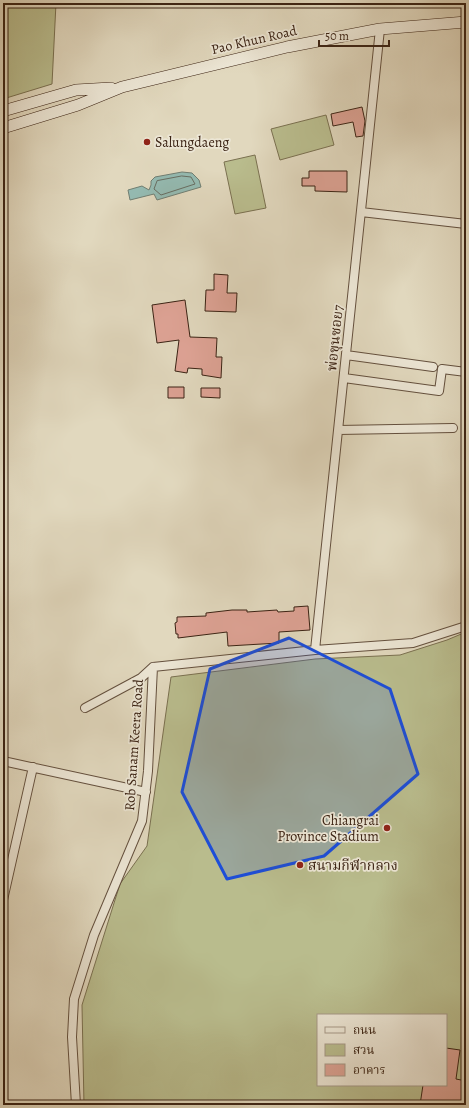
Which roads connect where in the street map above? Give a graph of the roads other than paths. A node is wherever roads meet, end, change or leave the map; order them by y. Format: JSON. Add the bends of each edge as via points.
{"nodes":[{"id":1,"x":466,"y":22,"type":"edge"},
{"id":2,"x":380,"y":29,"type":"junction"},
{"id":3,"x":122,"y":87,"type":"junction"},
{"id":4,"x":3,"y":110,"type":"edge"},
{"id":5,"x":3,"y":128,"type":"edge"},
{"id":6,"x":361,"y":212,"type":"junction"},
{"id":7,"x":466,"y":224,"type":"edge"},
{"id":8,"x":346,"y":355,"type":"junction"},
{"id":9,"x":433,"y":367,"type":"dead end"},
{"id":10,"x":466,"y":372,"type":"edge"},
{"id":11,"x":344,"y":378,"type":"junction"},
{"id":12,"x":453,"y":428,"type":"dead end"},
{"id":13,"x":338,"y":430,"type":"junction"},
{"id":14,"x":466,"y":626,"type":"edge"},
{"id":15,"x":315,"y":650,"type":"junction"},
{"id":16,"x":153,"y":667,"type":"junction"},
{"id":17,"x":85,"y":708,"type":"dead end"},
{"id":18,"x":3,"y":761,"type":"edge"},
{"id":19,"x":32,"y":767,"type":"junction"},
{"id":20,"x":146,"y":792,"type":"junction"},
{"id":21,"x":3,"y":900,"type":"edge"},
{"id":22,"x":76,"y":1105,"type":"edge"}],
"edges":[{"from":1,"to":2,"type":"main road","name":"Pao Khun Road"},
{"from":2,"to":3,"type":"main road","name":"Pao Khun Road","via":[[287,47]]},
{"from":2,"to":6,"type":"street","name":"พ่อขุนซอย7"},
{"from":3,"to":4,"type":"main road","name":"Pao Khun Road","via":[[76,90]]},
{"from":3,"to":5,"type":"main road","name":"Pao Khun Road","via":[[78,105]]},
{"from":6,"to":7,"type":"street"},
{"from":6,"to":8,"type":"street","name":"พ่อขุนซอย7"},
{"from":8,"to":9,"type":"street"},
{"from":8,"to":11,"type":"street","name":"พ่อขุนซอย7"},
{"from":10,"to":11,"type":"street","via":[[442,370],[439,391]]},
{"from":11,"to":13,"type":"street","name":"พ่อขุนซอย7"},
{"from":12,"to":13,"type":"street"},
{"from":13,"to":15,"type":"street","name":"พ่อขุนซอย7"},
{"from":14,"to":15,"type":"street","name":"Rob Sanam Keera Road","via":[[413,643]]},
{"from":15,"to":16,"type":"street","name":"Rob Sanam Keera Road"},
{"from":16,"to":17,"type":"street","via":[[141,678]]},
{"from":16,"to":20,"type":"street","name":"Rob Sanam Keera Road"},
{"from":18,"to":19,"type":"street"},
{"from":19,"to":20,"type":"street"},
{"from":19,"to":21,"type":"street"},
{"from":20,"to":22,"type":"street","name":"Rob Sanam Keera Road","via":[[142,821],[94,935],[74,999],[72,1037]]}]}
